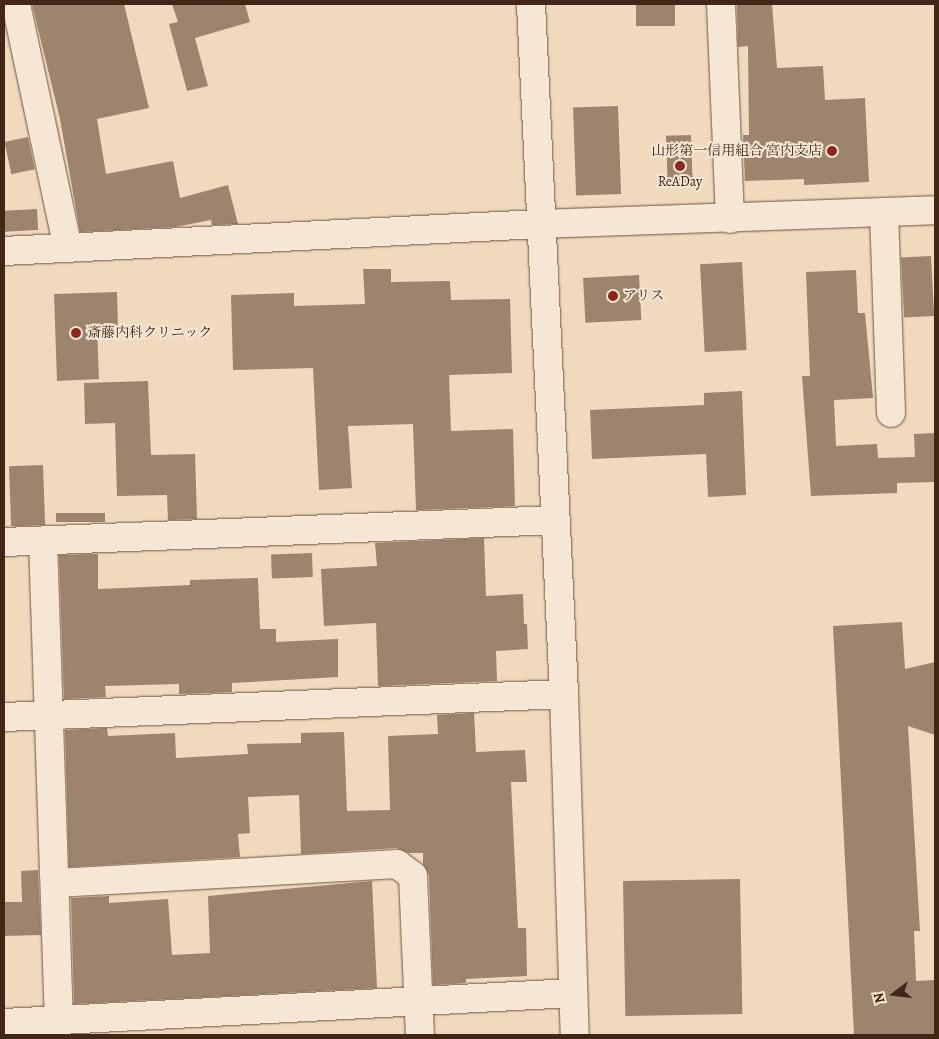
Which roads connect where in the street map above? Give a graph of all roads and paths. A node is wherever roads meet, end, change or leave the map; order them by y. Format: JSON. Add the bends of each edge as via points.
{"nodes":[{"id":1,"x":16,"y":4,"type":"edge"},
{"id":2,"x":531,"y":4,"type":"edge"},
{"id":3,"x":721,"y":4,"type":"edge"},
{"id":4,"x":935,"y":210,"type":"edge"},
{"id":5,"x":884,"y":212,"type":"junction"},
{"id":6,"x":730,"y":218,"type":"junction"},
{"id":7,"x":539,"y":224,"type":"junction"},
{"id":8,"x":68,"y":248,"type":"junction"},
{"id":9,"x":4,"y":251,"type":"edge"},
{"id":10,"x":891,"y":413,"type":"dead end"},
{"id":11,"x":556,"y":520,"type":"junction"},
{"id":12,"x":43,"y":541,"type":"junction"},
{"id":13,"x":4,"y":542,"type":"edge"},
{"id":14,"x":564,"y":694,"type":"junction"},
{"id":15,"x":48,"y":716,"type":"junction"},
{"id":16,"x":4,"y":717,"type":"edge"},
{"id":17,"x":56,"y":883,"type":"junction"},
{"id":18,"x":573,"y":992,"type":"junction"},
{"id":19,"x":418,"y":1002,"type":"junction"},
{"id":20,"x":59,"y":1021,"type":"junction"},
{"id":21,"x":4,"y":1023,"type":"edge"},
{"id":22,"x":149,"y":1026,"type":"edge"},
{"id":23,"x":420,"y":1035,"type":"edge"},
{"id":24,"x":575,"y":1035,"type":"edge"}],
"edges":[{"from":1,"to":8,"type":"street"},
{"from":2,"to":7,"type":"street"},
{"from":3,"to":6,"type":"street"},
{"from":4,"to":5,"type":"street"},
{"from":5,"to":6,"type":"street"},
{"from":5,"to":10,"type":"street"},
{"from":6,"to":7,"type":"street"},
{"from":7,"to":8,"type":"street"},
{"from":7,"to":11,"type":"street"},
{"from":8,"to":9,"type":"street"},
{"from":11,"to":12,"type":"street"},
{"from":11,"to":14,"type":"street"},
{"from":12,"to":13,"type":"street"},
{"from":12,"to":15,"type":"street"},
{"from":14,"to":15,"type":"street"},
{"from":14,"to":18,"type":"street"},
{"from":15,"to":16,"type":"street"},
{"from":15,"to":17,"type":"street"},
{"from":17,"to":19,"type":"street","via":[[397,864],[413,876]]},
{"from":17,"to":20,"type":"street"},
{"from":18,"to":19,"type":"street"},
{"from":18,"to":24,"type":"street"},
{"from":19,"to":22,"type":"street"},
{"from":19,"to":23,"type":"street"},
{"from":20,"to":21,"type":"street"},
{"from":20,"to":22,"type":"street"}]}
